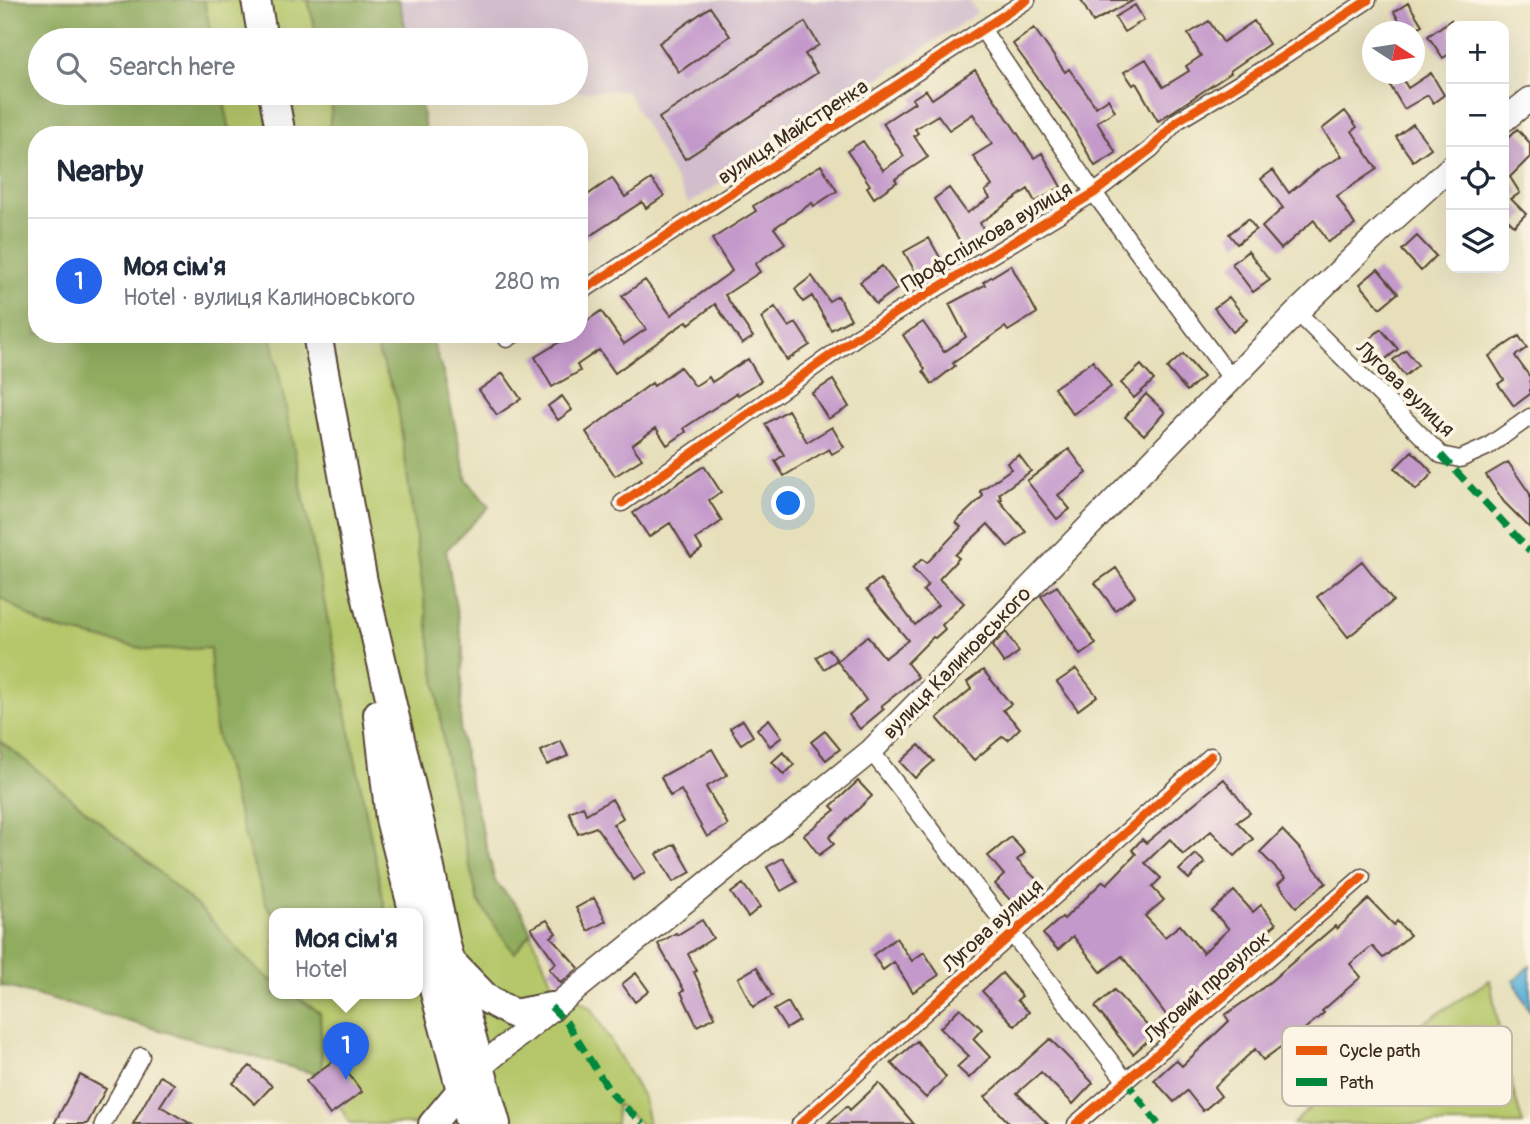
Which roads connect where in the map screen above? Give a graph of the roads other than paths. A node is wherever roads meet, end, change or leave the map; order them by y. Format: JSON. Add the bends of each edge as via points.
{"nodes":[{"id":1,"x":256,"y":0,"type":"edge"},
{"id":2,"x":1027,"y":0,"type":"edge"},
{"id":3,"x":1368,"y":0,"type":"edge"},
{"id":4,"x":261,"y":28,"type":"edge"},
{"id":5,"x":982,"y":29,"type":"junction"},
{"id":6,"x":1530,"y":99,"type":"edge"},
{"id":7,"x":275,"y":105,"type":"edge"},
{"id":8,"x":1509,"y":116,"type":"edge"},
{"id":9,"x":279,"y":126,"type":"edge"},
{"id":10,"x":1446,"y":172,"type":"edge"},
{"id":11,"x":1094,"y":193,"type":"junction"},
{"id":12,"x":588,"y":287,"type":"edge"},
{"id":13,"x":1297,"y":312,"type":"junction"},
{"id":14,"x":319,"y":343,"type":"edge"},
{"id":15,"x":1233,"y":381,"type":"junction"},
{"id":16,"x":1530,"y":417,"type":"edge"},
{"id":17,"x":622,"y":503,"type":"dead end"},
{"id":18,"x":363,"y":582,"type":"junction"},
{"id":19,"x":870,"y":751,"type":"junction"},
{"id":20,"x":1211,"y":756,"type":"dead end"},
{"id":21,"x":1362,"y":877,"type":"dead end"},
{"id":22,"x":412,"y":908,"type":"edge"},
{"id":23,"x":1010,"y":934,"type":"junction"},
{"id":24,"x":423,"y":948,"type":"edge"},
{"id":25,"x":450,"y":961,"type":"junction"},
{"id":26,"x":551,"y":1007,"type":"junction"},
{"id":27,"x":141,"y":1056,"type":"dead end"},
{"id":28,"x":480,"y":1067,"type":"junction"},
{"id":29,"x":1125,"y":1080,"type":"junction"},
{"id":30,"x":461,"y":1090,"type":"junction"},
{"id":31,"x":103,"y":1124,"type":"edge"},
{"id":32,"x":432,"y":1124,"type":"edge"},
{"id":33,"x":470,"y":1124,"type":"edge"},
{"id":34,"x":496,"y":1124,"type":"edge"},
{"id":35,"x":800,"y":1124,"type":"edge"},
{"id":36,"x":1076,"y":1124,"type":"edge"}],
"edges":[{"from":1,"to":4,"type":"highway"},
{"from":2,"to":5,"type":"street","name":"вулиця Майстренка"},
{"from":3,"to":11,"type":"street","name":"Профспілкова вулиця","via":[[1177,121],[1151,149]]},
{"from":5,"to":11,"type":"street"},
{"from":5,"to":12,"type":"street","name":"вулиця Майстренка"},
{"from":6,"to":8,"type":"main road"},
{"from":7,"to":9,"type":"highway"},
{"from":10,"to":13,"type":"main road","name":"вулиця Калиновського"},
{"from":11,"to":15,"type":"street"},
{"from":11,"to":17,"type":"street","name":"Профспілкова вулиця","via":[[858,336]]},
{"from":13,"to":15,"type":"main road","name":"вулиця Калиновського"},
{"from":13,"to":16,"type":"street","name":"Лугова вулиця","via":[[1441,456],[1460,459],[1487,447]]},
{"from":14,"to":18,"type":"highway"},
{"from":15,"to":19,"type":"main road","name":"вулиця Калиновського"},
{"from":18,"to":22,"type":"highway","via":[[390,819]]},
{"from":18,"to":25,"type":"highway"},
{"from":19,"to":23,"type":"street"},
{"from":19,"to":26,"type":"main road","name":"вулиця Калиновського"},
{"from":20,"to":23,"type":"street","name":"Лугова вулиця"},
{"from":21,"to":29,"type":"street","name":"Луговий провулок"},
{"from":23,"to":29,"type":"street"},
{"from":23,"to":35,"type":"street","name":"Лугова вулиця"},
{"from":24,"to":30,"type":"highway"},
{"from":25,"to":26,"type":"highway","via":[[487,999],[514,1014]]},
{"from":25,"to":28,"type":"highway"},
{"from":26,"to":28,"type":"main road","name":"вулиця Калиновського"},
{"from":27,"to":31,"type":"street"},
{"from":28,"to":30,"type":"main road","name":"вулиця Калиновського"},
{"from":28,"to":34,"type":"highway"},
{"from":29,"to":36,"type":"street","name":"Луговий провулок"},
{"from":30,"to":32,"type":"main road","name":"вулиця Калиновського"},
{"from":30,"to":33,"type":"highway"}]}
